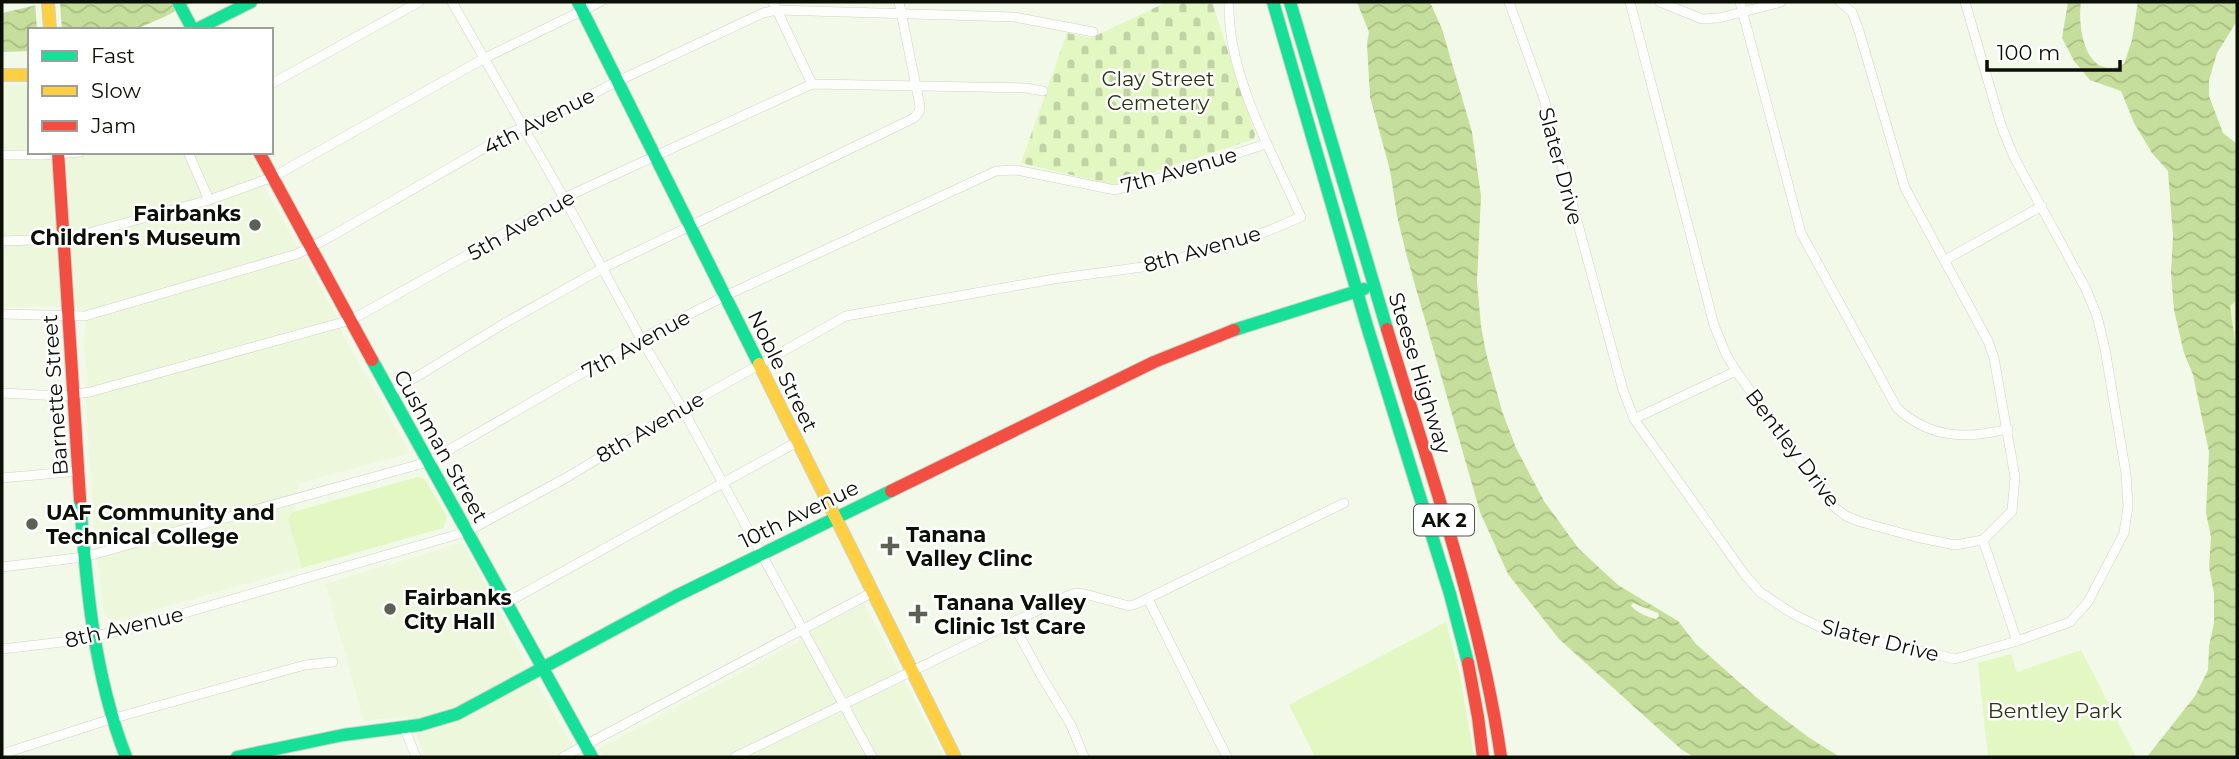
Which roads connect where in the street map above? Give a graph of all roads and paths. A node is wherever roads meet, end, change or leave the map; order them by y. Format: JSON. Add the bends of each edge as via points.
{"nodes":[{"id":1,"x":48,"y":2,"type":"edge"},
{"id":2,"x":178,"y":2,"type":"edge"},
{"id":3,"x":251,"y":2,"type":"edge"},
{"id":4,"x":419,"y":2,"type":"edge"},
{"id":5,"x":452,"y":2,"type":"edge"},
{"id":6,"x":600,"y":2,"type":"edge"},
{"id":7,"x":899,"y":2,"type":"edge"},
{"id":8,"x":1229,"y":2,"type":"edge"},
{"id":9,"x":1273,"y":2,"type":"edge"},
{"id":10,"x":1290,"y":2,"type":"edge"},
{"id":11,"x":1509,"y":2,"type":"edge"},
{"id":12,"x":1630,"y":2,"type":"edge"},
{"id":13,"x":1660,"y":2,"type":"edge"},
{"id":14,"x":1782,"y":2,"type":"edge"},
{"id":15,"x":1840,"y":2,"type":"edge"},
{"id":16,"x":1965,"y":2,"type":"edge"},
{"id":17,"x":580,"y":6,"type":"edge"},
{"id":18,"x":775,"y":6,"type":"edge"},
{"id":19,"x":1741,"y":7,"type":"edge"},
{"id":20,"x":901,"y":13,"type":"junction"},
{"id":21,"x":192,"y":27,"type":"edge"},
{"id":22,"x":50,"y":28,"type":"edge"},
{"id":23,"x":1093,"y":32,"type":"dead end"},
{"id":24,"x":483,"y":58,"type":"junction"},
{"id":25,"x":2,"y":75,"type":"edge"},
{"id":26,"x":28,"y":75,"type":"edge"},
{"id":27,"x":618,"y":81,"type":"junction"},
{"id":28,"x":273,"y":83,"type":"edge"},
{"id":29,"x":812,"y":84,"type":"junction"},
{"id":30,"x":916,"y":85,"type":"junction"},
{"id":31,"x":1042,"y":91,"type":"dead end"},
{"id":32,"x":524,"y":128,"type":"junction"},
{"id":33,"x":1266,"y":144,"type":"junction"},
{"id":34,"x":30,"y":154,"type":"edge"},
{"id":35,"x":58,"y":154,"type":"edge"},
{"id":36,"x":189,"y":154,"type":"edge"},
{"id":37,"x":260,"y":154,"type":"edge"},
{"id":38,"x":2,"y":155,"type":"edge"},
{"id":39,"x":655,"y":155,"type":"junction"},
{"id":40,"x":273,"y":177,"type":"junction"},
{"id":41,"x":564,"y":198,"type":"junction"},
{"id":42,"x":209,"y":200,"type":"junction"},
{"id":43,"x":2042,"y":206,"type":"junction"},
{"id":44,"x":690,"y":225,"type":"junction"},
{"id":45,"x":64,"y":239,"type":"junction"},
{"id":46,"x":2,"y":242,"type":"edge"},
{"id":47,"x":312,"y":247,"type":"junction"},
{"id":48,"x":1945,"y":260,"type":"junction"},
{"id":49,"x":601,"y":269,"type":"junction"},
{"id":50,"x":1374,"y":286,"type":"junction"},
{"id":51,"x":1356,"y":291,"type":"junction"},
{"id":52,"x":724,"y":296,"type":"junction"},
{"id":53,"x":2,"y":314,"type":"edge"},
{"id":54,"x":70,"y":315,"type":"junction"},
{"id":55,"x":351,"y":320,"type":"junction"},
{"id":56,"x":641,"y":339,"type":"junction"},
{"id":57,"x":761,"y":365,"type":"junction"},
{"id":58,"x":1736,"y":371,"type":"junction"},
{"id":59,"x":2,"y":393,"type":"edge"},
{"id":60,"x":390,"y":393,"type":"junction"},
{"id":61,"x":75,"y":395,"type":"junction"},
{"id":62,"x":682,"y":408,"type":"junction"},
{"id":63,"x":1634,"y":419,"type":"junction"},
{"id":64,"x":2008,"y":429,"type":"junction"},
{"id":65,"x":797,"y":442,"type":"junction"},
{"id":66,"x":428,"y":462,"type":"junction"},
{"id":67,"x":80,"y":471,"type":"junction"},
{"id":68,"x":2,"y":478,"type":"edge"},
{"id":69,"x":721,"y":483,"type":"junction"},
{"id":70,"x":1344,"y":503,"type":"dead end"},
{"id":71,"x":834,"y":518,"type":"junction"},
{"id":72,"x":466,"y":531,"type":"junction"},
{"id":73,"x":1983,"y":540,"type":"junction"},
{"id":74,"x":762,"y":553,"type":"junction"},
{"id":75,"x":84,"y":557,"type":"junction"},
{"id":76,"x":2,"y":567,"type":"edge"},
{"id":77,"x":872,"y":593,"type":"junction"},
{"id":78,"x":1147,"y":599,"type":"junction"},
{"id":79,"x":506,"y":603,"type":"junction"},
{"id":80,"x":1013,"y":624,"type":"junction"},
{"id":81,"x":802,"y":629,"type":"junction"},
{"id":82,"x":94,"y":638,"type":"junction"},
{"id":83,"x":2017,"y":641,"type":"junction"},
{"id":84,"x":2,"y":649,"type":"edge"},
{"id":85,"x":333,"y":662,"type":"dead end"},
{"id":86,"x":542,"y":670,"type":"junction"},
{"id":87,"x":912,"y":672,"type":"junction"},
{"id":88,"x":844,"y":703,"type":"junction"},
{"id":89,"x":111,"y":719,"type":"junction"},
{"id":90,"x":404,"y":727,"type":"junction"},
{"id":91,"x":586,"y":745,"type":"junction"},
{"id":92,"x":2,"y":754,"type":"edge"},
{"id":93,"x":126,"y":757,"type":"edge"},
{"id":94,"x":237,"y":757,"type":"edge"},
{"id":95,"x":416,"y":757,"type":"edge"},
{"id":96,"x":563,"y":757,"type":"edge"},
{"id":97,"x":592,"y":757,"type":"edge"},
{"id":98,"x":735,"y":757,"type":"edge"},
{"id":99,"x":872,"y":757,"type":"edge"},
{"id":100,"x":955,"y":757,"type":"edge"},
{"id":101,"x":1084,"y":757,"type":"edge"},
{"id":102,"x":1227,"y":757,"type":"edge"},
{"id":103,"x":1483,"y":757,"type":"edge"},
{"id":104,"x":1501,"y":757,"type":"edge"}],
"edges":[{"from":1,"to":22,"type":"main road"},
{"from":2,"to":21,"type":"main road"},
{"from":3,"to":21,"type":"main road"},
{"from":4,"to":28,"type":"street"},
{"from":5,"to":24,"type":"street"},
{"from":6,"to":17,"type":"street"},
{"from":7,"to":20,"type":"street"},
{"from":8,"to":33,"type":"street","via":[[1233,50]]},
{"from":9,"to":51,"type":"main road","name":"Steese Highway","number":"AK 2"},
{"from":10,"to":50,"type":"main road","name":"Steese Highway","number":"AK 2"},
{"from":11,"to":63,"type":"street","name":"Slater Drive","via":[[1534,67]]},
{"from":12,"to":58,"type":"street","name":"Bentley Drive","via":[[1714,325]]},
{"from":13,"to":19,"type":"street","via":[[1702,19],[1719,18]]},
{"from":14,"to":19,"type":"street"},
{"from":15,"to":48,"type":"street","via":[[1852,12],[1859,31],[1905,188]]},
{"from":16,"to":43,"type":"street","name":"Slater Drive","via":[[2001,124]]},
{"from":17,"to":24,"type":"street"},
{"from":17,"to":27,"type":"main road","name":"Noble Street"},
{"from":18,"to":20,"type":"street","name":"4th Avenue"},
{"from":18,"to":27,"type":"street","name":"4th Avenue"},
{"from":18,"to":29,"type":"street"},
{"from":19,"to":64,"type":"street","via":[[1801,233],[1897,408],[1919,424],[1961,436]]},
{"from":20,"to":23,"type":"street","name":"4th Avenue","via":[[1014,17]]},
{"from":20,"to":30,"type":"street"},
{"from":24,"to":32,"type":"street"},
{"from":24,"to":40,"type":"street"},
{"from":25,"to":26,"type":"main road"},
{"from":27,"to":32,"type":"street","name":"4th Avenue"},
{"from":27,"to":39,"type":"main road","name":"Noble Street"},
{"from":29,"to":30,"type":"street","name":"5th Avenue"},
{"from":29,"to":39,"type":"street","name":"5th Avenue"},
{"from":30,"to":31,"type":"street","name":"5th Avenue"},
{"from":30,"to":44,"type":"street","via":[[920,106],[914,118]]},
{"from":32,"to":41,"type":"street"},
{"from":32,"to":47,"type":"street","name":"4th Avenue"},
{"from":33,"to":52,"type":"street","name":"7th Avenue","via":[[1115,190],[1016,170],[996,171]]},
{"from":33,"to":57,"type":"street","name":"8th Avenue","via":[[1300,217],[1157,265],[846,316]]},
{"from":34,"to":38,"type":"street"},
{"from":35,"to":45,"type":"main road","name":"Barnette Street"},
{"from":36,"to":42,"type":"street"},
{"from":37,"to":40,"type":"main road","name":"Cushman Street"},
{"from":39,"to":41,"type":"street","name":"5th Avenue"},
{"from":39,"to":44,"type":"main road","name":"Noble Street"},
{"from":40,"to":42,"type":"street"},
{"from":40,"to":47,"type":"main road","name":"Cushman Street"},
{"from":41,"to":49,"type":"street"},
{"from":41,"to":55,"type":"street","name":"5th Avenue"},
{"from":42,"to":45,"type":"street"},
{"from":43,"to":48,"type":"street"},
{"from":43,"to":83,"type":"street","name":"Slater Drive","via":[[2097,316],[2128,506],[2124,533],[2088,602],[2070,622]]},
{"from":44,"to":49,"type":"street"},
{"from":44,"to":52,"type":"main road","name":"Noble Street"},
{"from":45,"to":46,"type":"street"},
{"from":45,"to":54,"type":"main road","name":"Barnette Street"},
{"from":47,"to":54,"type":"street","name":"4th Avenue","via":[[85,316]]},
{"from":47,"to":55,"type":"main road","name":"Cushman Street"},
{"from":48,"to":64,"type":"street","via":[[1988,341]]},
{"from":49,"to":56,"type":"street"},
{"from":49,"to":60,"type":"street"},
{"from":50,"to":51,"type":"main road","name":"10th Avenue"},
{"from":50,"to":104,"type":"main road","name":"Steese Highway","number":"AK 2","via":[[1478,636]]},
{"from":51,"to":71,"type":"main road","name":"10th Avenue","via":[[1183,349]]},
{"from":51,"to":103,"type":"main road","name":"Steese Highway","number":"AK 2","via":[[1451,602]]},
{"from":52,"to":56,"type":"street","name":"7th Avenue"},
{"from":52,"to":57,"type":"main road","name":"Noble Street"},
{"from":53,"to":54,"type":"street","name":"4th Avenue"},
{"from":54,"to":61,"type":"main road","name":"Barnette Street"},
{"from":55,"to":60,"type":"main road","name":"Cushman Street"},
{"from":55,"to":61,"type":"street","name":"5th Avenue"},
{"from":56,"to":62,"type":"street"},
{"from":56,"to":66,"type":"street","name":"7th Avenue"},
{"from":57,"to":62,"type":"street","name":"8th Avenue"},
{"from":57,"to":65,"type":"main road","name":"Noble Street"},
{"from":58,"to":63,"type":"street"},
{"from":58,"to":73,"type":"street","name":"Bentley Drive","via":[[1833,506],[1846,516],[1955,545]]},
{"from":59,"to":61,"type":"street","name":"5th Avenue"},
{"from":60,"to":66,"type":"main road","name":"Cushman Street"},
{"from":61,"to":67,"type":"main road","name":"Barnette Street"},
{"from":62,"to":69,"type":"street"},
{"from":62,"to":72,"type":"street","name":"8th Avenue"},
{"from":63,"to":83,"type":"street","name":"Slater Drive","via":[[1745,575],[1760,592],[1793,614],[1824,629],[1955,659]]},
{"from":64,"to":73,"type":"street","via":[[2015,477],[2012,511]]},
{"from":65,"to":69,"type":"street"},
{"from":65,"to":71,"type":"main road","name":"Noble Street"},
{"from":66,"to":72,"type":"main road","name":"Cushman Street"},
{"from":66,"to":75,"type":"street","name":"7th Avenue"},
{"from":67,"to":68,"type":"street"},
{"from":67,"to":75,"type":"main road","name":"Barnette Street"},
{"from":69,"to":74,"type":"street"},
{"from":69,"to":79,"type":"street"},
{"from":70,"to":78,"type":"street"},
{"from":71,"to":74,"type":"main road","name":"10th Avenue"},
{"from":71,"to":77,"type":"main road","name":"Noble Street"},
{"from":72,"to":79,"type":"main road","name":"Cushman Street"},
{"from":72,"to":82,"type":"street","name":"8th Avenue"},
{"from":73,"to":83,"type":"street"},
{"from":74,"to":81,"type":"street"},
{"from":74,"to":86,"type":"main road","name":"10th Avenue"},
{"from":75,"to":76,"type":"street","name":"7th Avenue"},
{"from":75,"to":82,"type":"main road","name":"Barnette Street"},
{"from":77,"to":81,"type":"street"},
{"from":77,"to":87,"type":"main road","name":"Noble Street"},
{"from":78,"to":80,"type":"street","via":[[1129,606],[1076,593]]},
{"from":78,"to":102,"type":"street"},
{"from":79,"to":86,"type":"main road","name":"Cushman Street"},
{"from":80,"to":87,"type":"street"},
{"from":80,"to":101,"type":"street","via":[[1072,725]]},
{"from":81,"to":88,"type":"street"},
{"from":81,"to":91,"type":"street"},
{"from":82,"to":84,"type":"street","name":"8th Avenue"},
{"from":82,"to":89,"type":"main road","name":"Barnette Street"},
{"from":85,"to":89,"type":"street","via":[[305,664]]},
{"from":86,"to":90,"type":"main road","name":"10th Avenue","via":[[457,714]]},
{"from":86,"to":91,"type":"main road","name":"Cushman Street"},
{"from":87,"to":88,"type":"street"},
{"from":87,"to":100,"type":"main road","name":"Noble Street"},
{"from":88,"to":98,"type":"street"},
{"from":88,"to":99,"type":"street"},
{"from":89,"to":92,"type":"street"},
{"from":89,"to":93,"type":"main road","name":"Barnette Street"},
{"from":90,"to":94,"type":"main road","name":"10th Avenue"},
{"from":90,"to":95,"type":"street"},
{"from":91,"to":96,"type":"street"},
{"from":91,"to":97,"type":"main road","name":"Cushman Street"}]}
